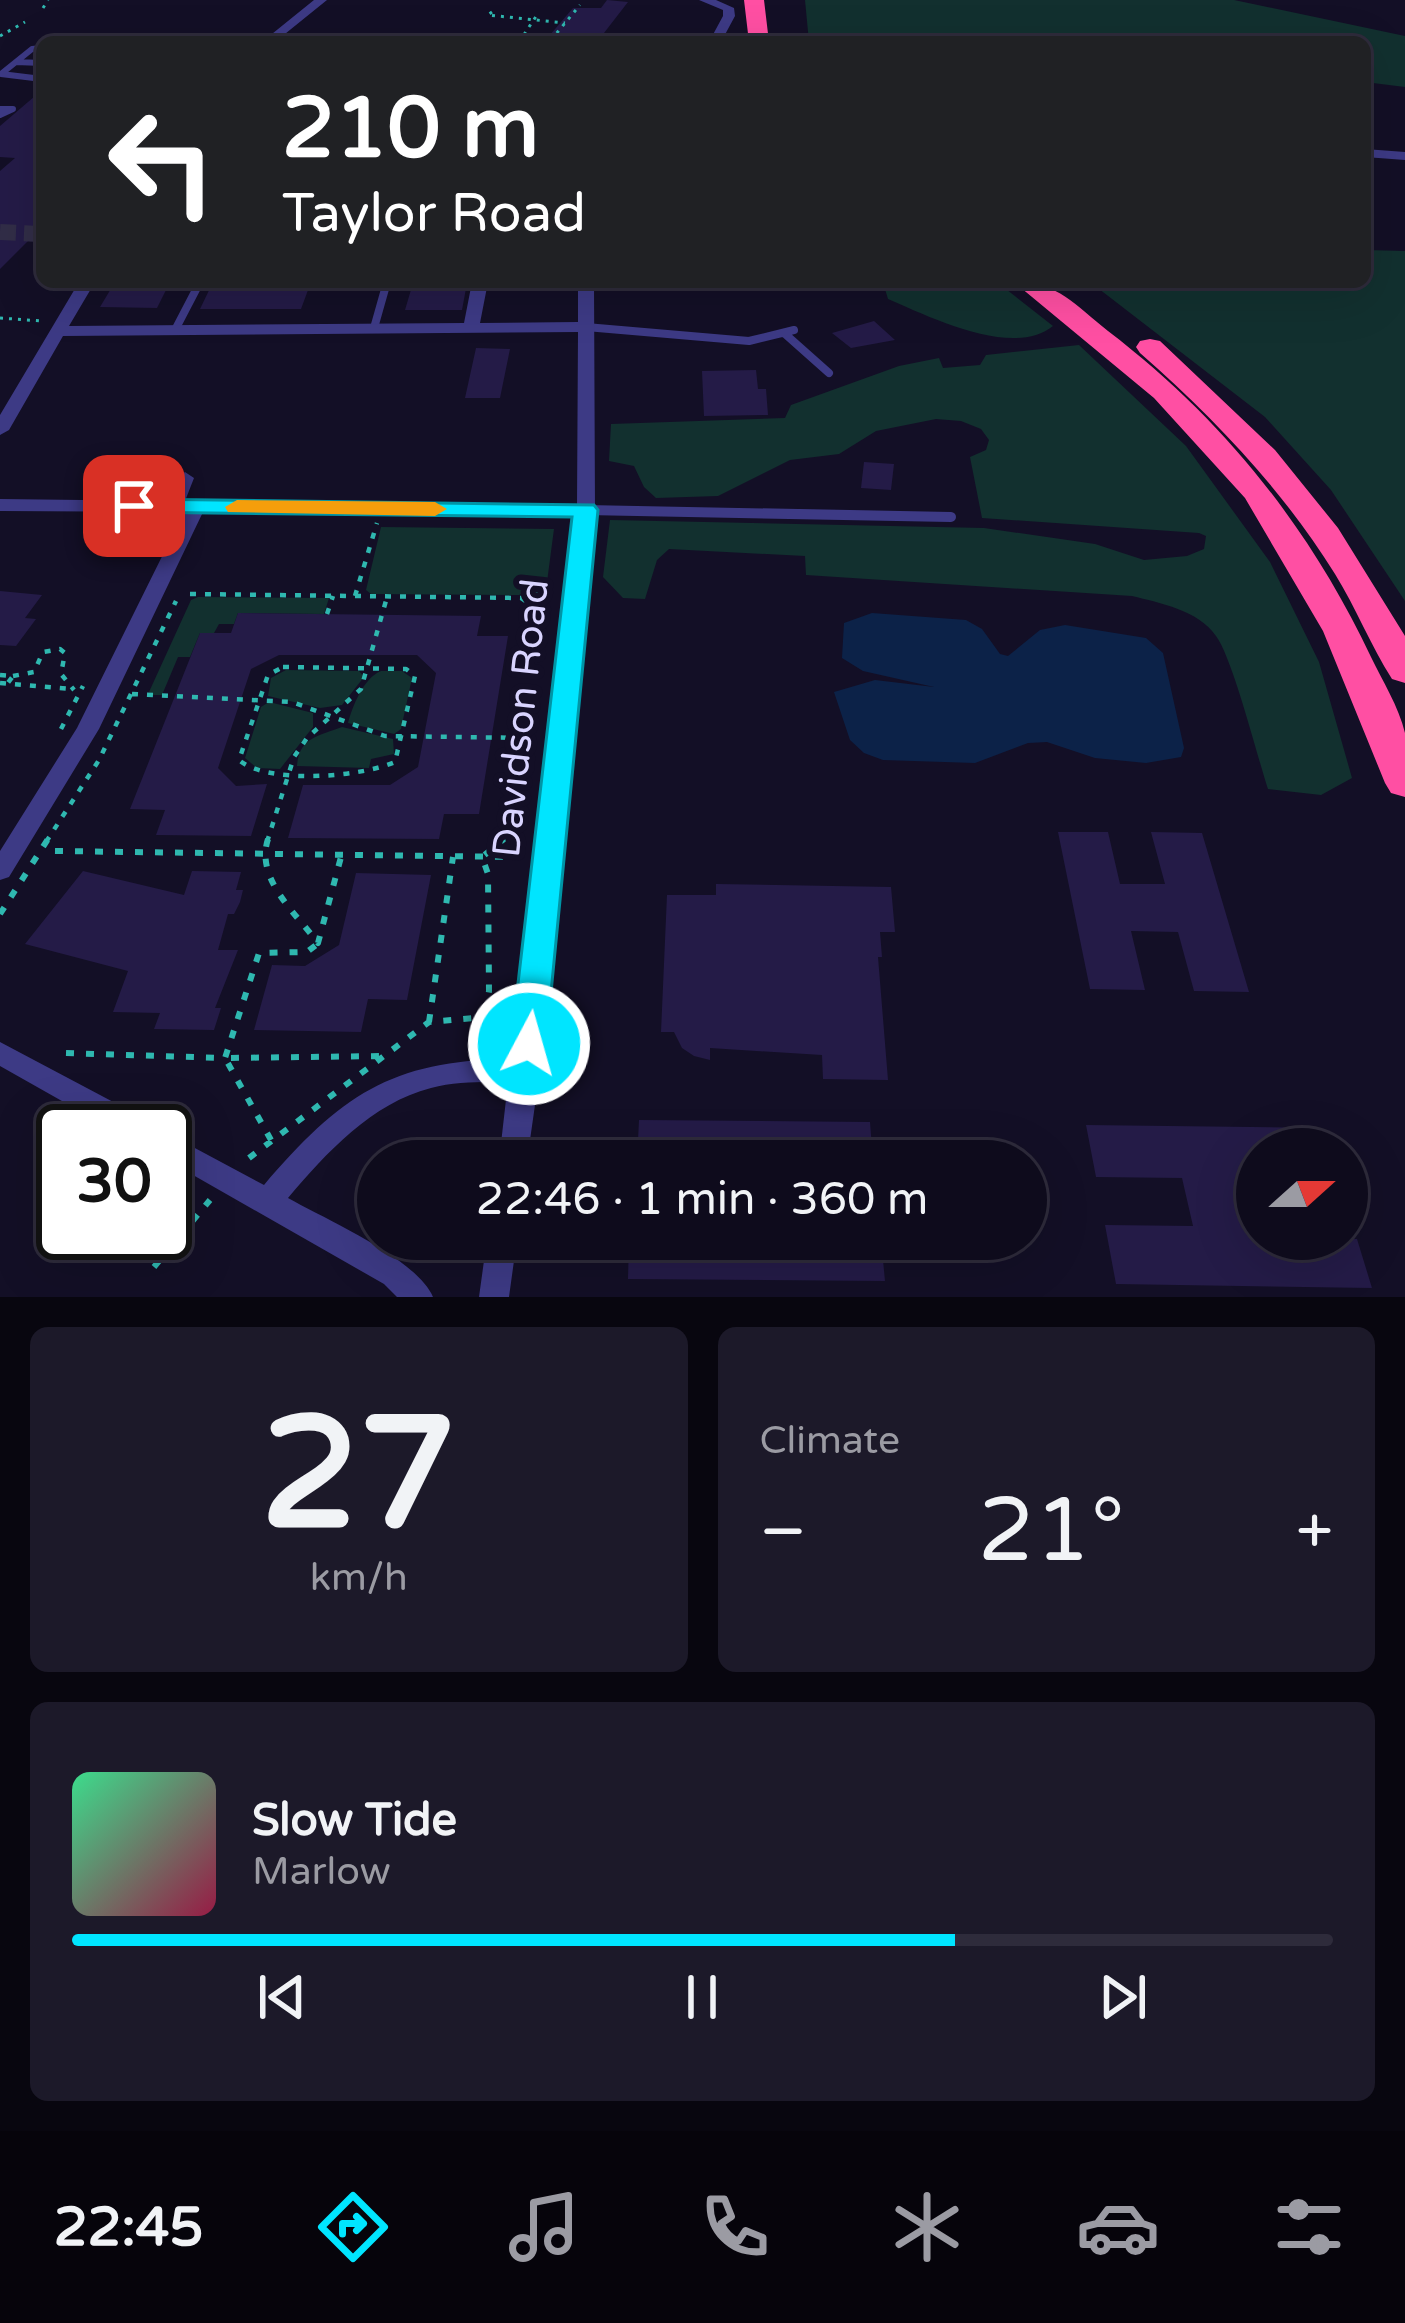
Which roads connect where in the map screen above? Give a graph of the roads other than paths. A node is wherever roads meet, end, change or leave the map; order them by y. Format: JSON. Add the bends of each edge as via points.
{"nodes":[{"id":1,"x":321,"y":0,"type":"edge"},
{"id":2,"x":705,"y":0,"type":"edge"},
{"id":3,"x":754,"y":0,"type":"edge"},
{"id":4,"x":778,"y":0,"type":"edge"},
{"id":5,"x":276,"y":36,"type":"edge"},
{"id":6,"x":719,"y":36,"type":"edge"},
{"id":7,"x":758,"y":36,"type":"edge"},
{"id":8,"x":781,"y":36,"type":"edge"},
{"id":9,"x":36,"y":49,"type":"edge"},
{"id":10,"x":16,"y":62,"type":"junction"},
{"id":11,"x":36,"y":63,"type":"edge"},
{"id":12,"x":36,"y":78,"type":"edge"},
{"id":13,"x":1371,"y":153,"type":"edge"},
{"id":14,"x":1405,"y":156,"type":"edge"},
{"id":15,"x":84,"y":288,"type":"edge"},
{"id":16,"x":197,"y":288,"type":"edge"},
{"id":17,"x":385,"y":288,"type":"edge"},
{"id":18,"x":479,"y":288,"type":"edge"},
{"id":19,"x":586,"y":288,"type":"edge"},
{"id":20,"x":1035,"y":288,"type":"edge"},
{"id":21,"x":1070,"y":288,"type":"edge"},
{"id":22,"x":586,"y":327,"type":"junction"},
{"id":23,"x":374,"y":328,"type":"junction"},
{"id":24,"x":471,"y":328,"type":"junction"},
{"id":25,"x":176,"y":330,"type":"junction"},
{"id":26,"x":59,"y":331,"type":"junction"},
{"id":27,"x":829,"y":373,"type":"dead end"},
{"id":28,"x":0,"y":430,"type":"edge"},
{"id":29,"x":185,"y":478,"type":"dead end"},
{"id":30,"x":0,"y":505,"type":"edge"},
{"id":31,"x":185,"y":507,"type":"junction"},
{"id":32,"x":586,"y":510,"type":"junction"},
{"id":33,"x":951,"y":517,"type":"dead end"},
{"id":34,"x":1405,"y":671,"type":"edge"},
{"id":35,"x":1405,"y":783,"type":"edge"},
{"id":36,"x":0,"y":871,"type":"edge"},
{"id":37,"x":0,"y":1053,"type":"edge"},
{"id":38,"x":526,"y":1070,"type":"junction"},
{"id":39,"x":92,"y":1104,"type":"edge"},
{"id":40,"x":516,"y":1140,"type":"edge"},
{"id":41,"x":192,"y":1159,"type":"edge"},
{"id":42,"x":268,"y":1201,"type":"junction"},
{"id":43,"x":499,"y":1260,"type":"edge"},
{"id":44,"x":418,"y":1297,"type":"edge"},
{"id":45,"x":494,"y":1297,"type":"edge"}],
"edges":[{"from":1,"to":5,"type":"street"},
{"from":2,"to":6,"type":"street","via":[[728,8]]},
{"from":3,"to":7,"type":"highway"},
{"from":4,"to":8,"type":"highway"},
{"from":9,"to":10,"type":"lane"},
{"from":10,"to":11,"type":"lane"},
{"from":10,"to":12,"type":"lane","via":[[1,74]]},
{"from":13,"to":14,"type":"street"},
{"from":15,"to":26,"type":"street"},
{"from":16,"to":25,"type":"lane"},
{"from":17,"to":23,"type":"lane"},
{"from":18,"to":24,"type":"street"},
{"from":19,"to":22,"type":"street","name":"Davidson Road"},
{"from":20,"to":35,"type":"highway","via":[[1148,376],[1262,497],[1318,581]]},
{"from":21,"to":34,"type":"highway","via":[[1192,382],[1300,494],[1359,581]]},
{"from":22,"to":24,"type":"street"},
{"from":22,"to":27,"type":"lane","via":[[748,341],[789,332]]},
{"from":22,"to":32,"type":"street","name":"Davidson Road"},
{"from":23,"to":24,"type":"street"},
{"from":23,"to":25,"type":"street"},
{"from":25,"to":26,"type":"street"},
{"from":26,"to":28,"type":"street"},
{"from":29,"to":31,"type":"street"},
{"from":30,"to":31,"type":"street"},
{"from":31,"to":32,"type":"street"},
{"from":31,"to":36,"type":"street","via":[[88,729]]},
{"from":32,"to":33,"type":"lane"},
{"from":32,"to":38,"type":"street","name":"Davidson Road"},
{"from":37,"to":39,"type":"street"},
{"from":38,"to":40,"type":"street","name":"Davidson Road"},
{"from":38,"to":42,"type":"street","via":[[430,1076],[376,1097]]},
{"from":41,"to":42,"type":"street"},
{"from":42,"to":44,"type":"street","via":[[395,1274]]},
{"from":43,"to":45,"type":"street"}]}
